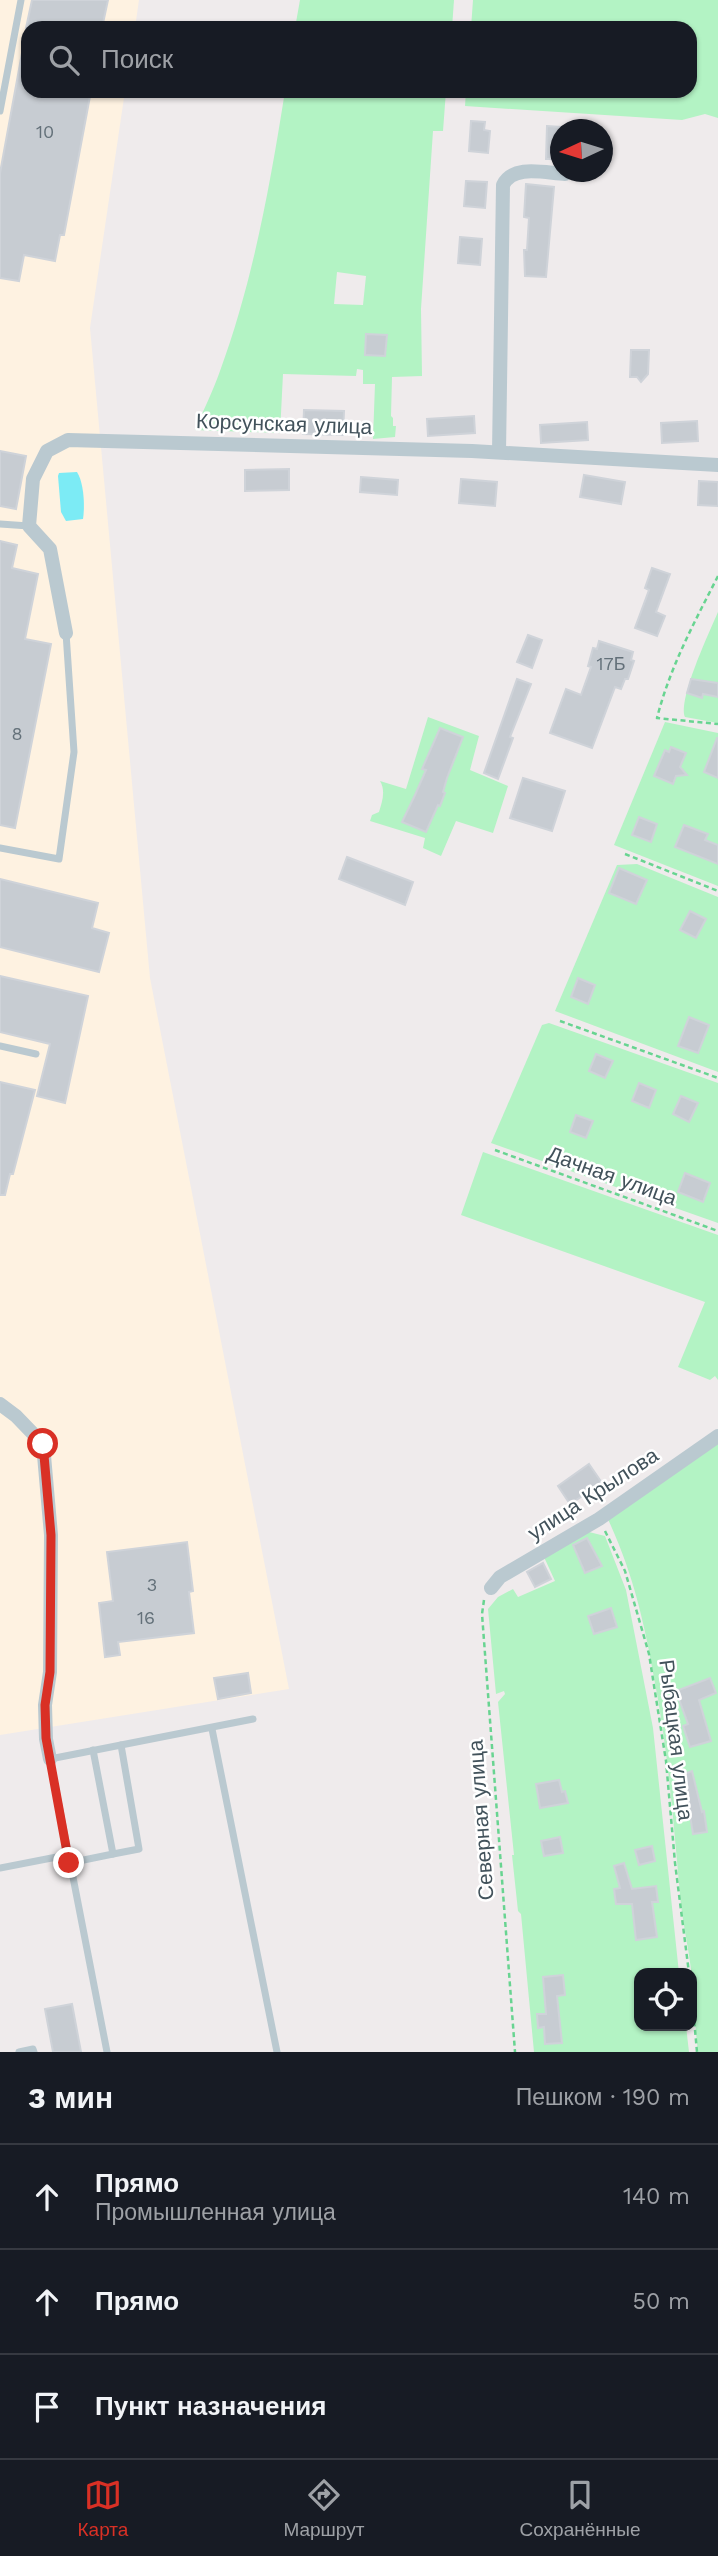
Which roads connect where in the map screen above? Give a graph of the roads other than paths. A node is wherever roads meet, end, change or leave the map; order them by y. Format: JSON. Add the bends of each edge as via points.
{"nodes":[{"id":1,"x":21,"y":0,"type":"edge"},
{"id":2,"x":0,"y":111,"type":"edge"},
{"id":3,"x":550,"y":173,"type":"edge"},
{"id":4,"x":499,"y":452,"type":"junction"},
{"id":5,"x":718,"y":465,"type":"edge"},
{"id":6,"x":0,"y":524,"type":"edge"},
{"id":7,"x":29,"y":526,"type":"junction"},
{"id":8,"x":66,"y":633,"type":"joint"},
{"id":9,"x":0,"y":848,"type":"edge"},
{"id":10,"x":0,"y":1046,"type":"edge"},
{"id":11,"x":36,"y":1055,"type":"dead end"},
{"id":12,"x":0,"y":1404,"type":"edge"},
{"id":13,"x":718,"y":1436,"type":"edge"},
{"id":14,"x":491,"y":1588,"type":"road end"},
{"id":15,"x":253,"y":1720,"type":"dead end"},
{"id":16,"x":212,"y":1729,"type":"junction"},
{"id":17,"x":121,"y":1745,"type":"junction"},
{"id":18,"x":93,"y":1750,"type":"junction"},
{"id":19,"x":50,"y":1759,"type":"junction"},
{"id":20,"x":113,"y":1854,"type":"junction"},
{"id":21,"x":68,"y":1859,"type":"junction"},
{"id":22,"x":0,"y":1868,"type":"edge"},
{"id":23,"x":19,"y":2052,"type":"edge"},
{"id":24,"x":34,"y":2052,"type":"edge"},
{"id":25,"x":107,"y":2052,"type":"edge"},
{"id":26,"x":277,"y":2052,"type":"edge"}],
"edges":[{"from":1,"to":2,"type":"lane"},
{"from":3,"to":4,"type":"street","via":[[515,172],[503,185]]},
{"from":4,"to":5,"type":"street","name":"Корсунская улица"},
{"from":4,"to":7,"type":"street","name":"Корсунская улица","via":[[68,440],[47,452],[33,479]]},
{"from":6,"to":7,"type":"lane"},
{"from":7,"to":8,"type":"street","via":[[50,548]]},
{"from":8,"to":9,"type":"lane","via":[[74,752],[59,859]]},
{"from":10,"to":11,"type":"lane"},
{"from":12,"to":19,"type":"street","via":[[43,1444],[51,1535],[50,1672],[45,1705]]},
{"from":13,"to":14,"type":"street","name":"улица Крылова","via":[[599,1519],[500,1577]]},
{"from":15,"to":16,"type":"lane"},
{"from":16,"to":17,"type":"lane"},
{"from":16,"to":26,"type":"lane"},
{"from":17,"to":18,"type":"lane"},
{"from":17,"to":20,"type":"lane","via":[[138,1849]]},
{"from":18,"to":19,"type":"lane"},
{"from":18,"to":20,"type":"lane"},
{"from":19,"to":21,"type":"lane"},
{"from":20,"to":21,"type":"lane"},
{"from":21,"to":22,"type":"lane"},
{"from":21,"to":25,"type":"lane"},
{"from":23,"to":24,"type":"lane"}]}
